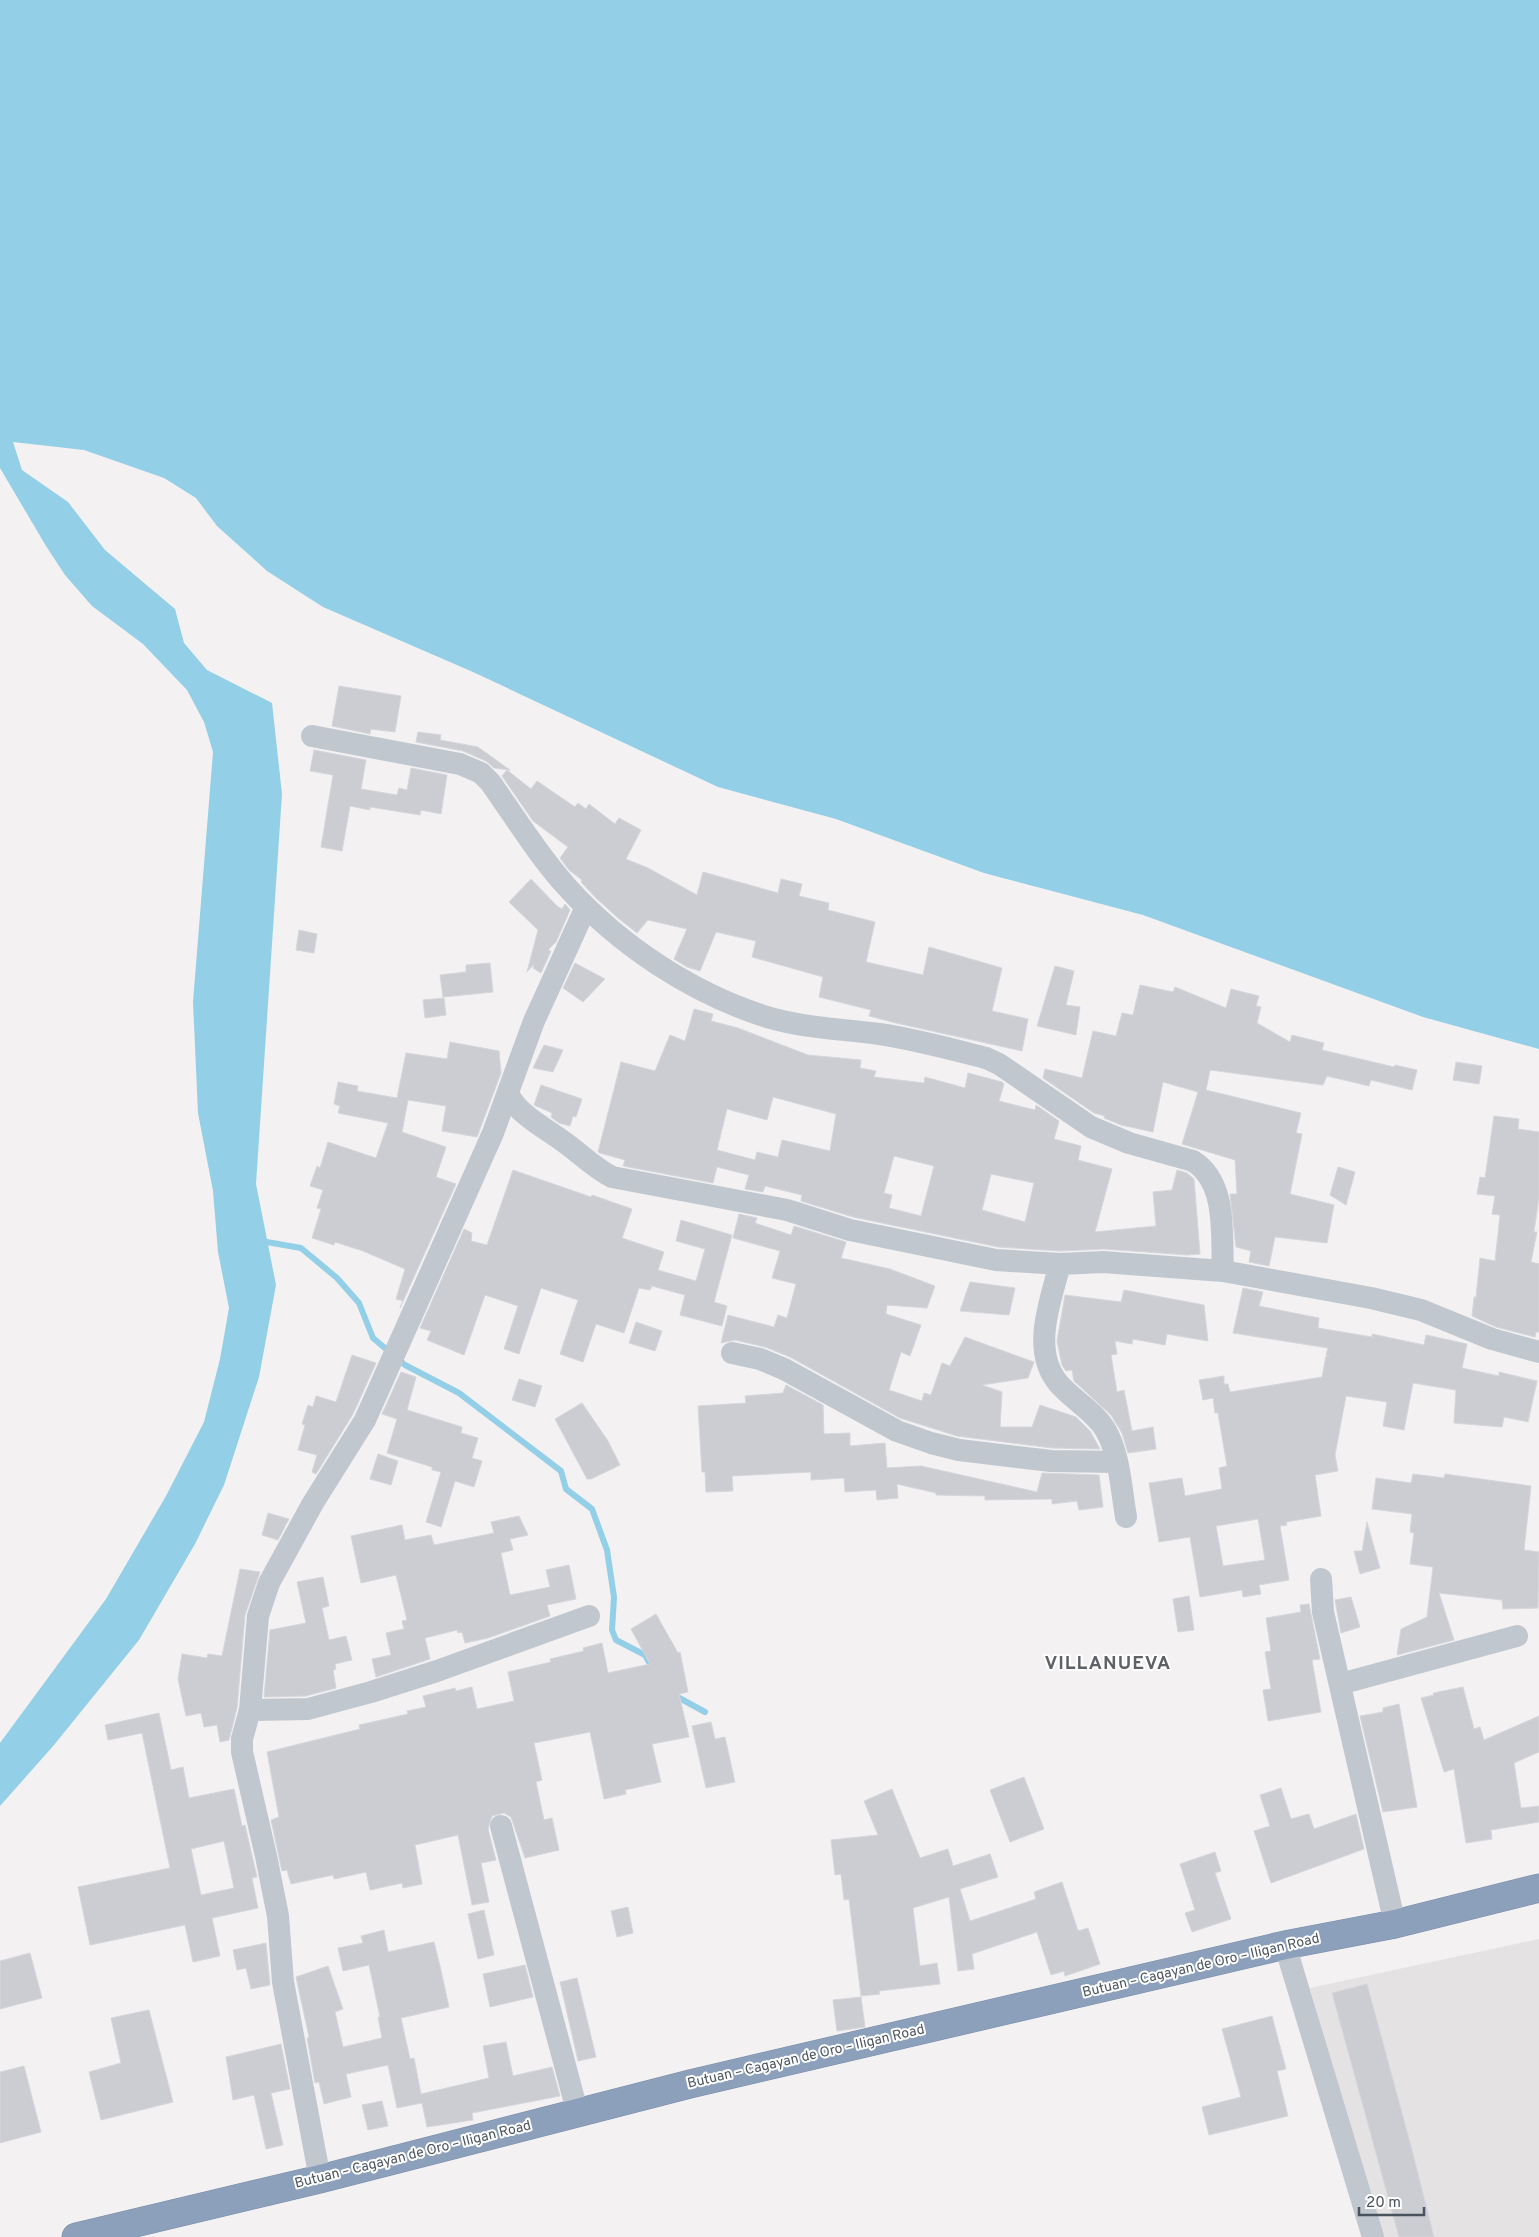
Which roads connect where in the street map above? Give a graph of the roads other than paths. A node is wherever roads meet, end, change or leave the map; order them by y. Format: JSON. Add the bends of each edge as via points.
{"nodes":[{"id":1,"x":312,"y":736,"type":"dead end"},
{"id":2,"x":586,"y":907,"type":"junction"},
{"id":3,"x":508,"y":1094,"type":"junction"},
{"id":4,"x":1060,"y":1264,"type":"junction"},
{"id":5,"x":1223,"y":1271,"type":"junction"},
{"id":6,"x":1539,"y":1352,"type":"edge"},
{"id":7,"x":732,"y":1353,"type":"dead end"},
{"id":8,"x":1116,"y":1462,"type":"junction"},
{"id":9,"x":1126,"y":1517,"type":"dead end"},
{"id":10,"x":1321,"y":1580,"type":"dead end"},
{"id":11,"x":589,"y":1616,"type":"dead end"},
{"id":12,"x":1517,"y":1636,"type":"dead end"},
{"id":13,"x":1340,"y":1684,"type":"junction"},
{"id":14,"x":250,"y":1710,"type":"junction"},
{"id":15,"x":501,"y":1826,"type":"dead end"},
{"id":16,"x":1539,"y":1888,"type":"edge"},
{"id":17,"x":1395,"y":1924,"type":"junction"},
{"id":18,"x":1285,"y":1945,"type":"junction"},
{"id":19,"x":578,"y":2114,"type":"junction"},
{"id":20,"x":320,"y":2179,"type":"junction"},
{"id":21,"x":76,"y":2237,"type":"edge"},
{"id":22,"x":1372,"y":2237,"type":"edge"}],
"edges":[{"from":1,"to":2,"type":"street","via":[[445,760],[481,773],[553,871]]},
{"from":2,"to":3,"type":"street","via":[[534,1021]]},
{"from":2,"to":5,"type":"street","via":[[634,948],[681,979],[716,996],[767,1017],[821,1029],[880,1034],[986,1058],[1100,1131],[1129,1143],[1193,1161],[1204,1168],[1216,1191]]},
{"from":3,"to":4,"type":"street","via":[[523,1113],[567,1143],[596,1169],[612,1177],[787,1210],[850,1230],[928,1248],[996,1260]]},
{"from":3,"to":14,"type":"street","via":[[365,1420],[313,1503],[269,1583],[258,1616]]},
{"from":4,"to":5,"type":"street","via":[[1103,1262]]},
{"from":4,"to":8,"type":"street","via":[[1048,1315],[1046,1357],[1059,1384],[1104,1428]]},
{"from":5,"to":6,"type":"street","via":[[1421,1310],[1492,1339]]},
{"from":7,"to":8,"type":"street","via":[[760,1358],[897,1430],[931,1444],[1051,1461]]},
{"from":8,"to":9,"type":"street"},
{"from":10,"to":13,"type":"street","via":[[1323,1612]]},
{"from":11,"to":14,"type":"street","via":[[371,1692],[308,1709]]},
{"from":12,"to":13,"type":"street"},
{"from":13,"to":17,"type":"street"},
{"from":14,"to":20,"type":"street","via":[[242,1752],[278,1916],[283,1982]]},
{"from":15,"to":19,"type":"street"},
{"from":16,"to":17,"type":"highway","name":"Butuan – Cagayan de Oro – Iligan Road"},
{"from":17,"to":18,"type":"highway","name":"Butuan – Cagayan de Oro – Iligan Road"},
{"from":18,"to":19,"type":"highway","name":"Butuan – Cagayan de Oro – Iligan Road","via":[[690,2084]]},
{"from":18,"to":22,"type":"street"},
{"from":19,"to":20,"type":"highway","name":"Butuan – Cagayan de Oro – Iligan Road"},
{"from":20,"to":21,"type":"highway","name":"Butuan – Cagayan de Oro – Iligan Road"}]}
